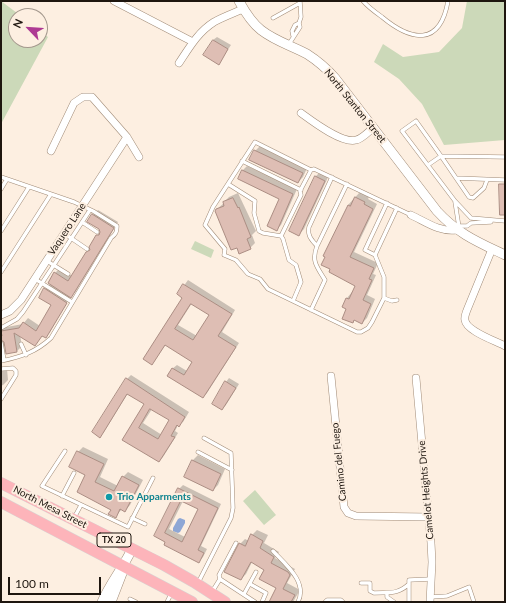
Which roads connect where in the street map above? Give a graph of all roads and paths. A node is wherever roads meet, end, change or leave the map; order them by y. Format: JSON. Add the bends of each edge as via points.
{"nodes":[{"id":1,"x":114,"y":1,"type":"edge"},
{"id":2,"x":363,"y":1,"type":"edge"},
{"id":3,"x":448,"y":1,"type":"edge"},
{"id":4,"x":300,"y":2,"type":"edge"},
{"id":5,"x":241,"y":5,"type":"edge"},
{"id":6,"x":272,"y":18,"type":"dead end"},
{"id":7,"x":291,"y":41,"type":"junction"},
{"id":8,"x":193,"y":42,"type":"junction"},
{"id":9,"x":179,"y":63,"type":"dead end"},
{"id":10,"x":301,"y":113,"type":"dead end"},
{"id":11,"x":373,"y":128,"type":"junction"},
{"id":12,"x":127,"y":137,"type":"junction"},
{"id":13,"x":51,"y":151,"type":"dead end"},
{"id":14,"x":441,"y":156,"type":"junction"},
{"id":15,"x":139,"y":157,"type":"dead end"},
{"id":16,"x":505,"y":157,"type":"edge"},
{"id":17,"x":242,"y":162,"type":"junction"},
{"id":18,"x":428,"y":165,"type":"junction"},
{"id":19,"x":311,"y":170,"type":"junction"},
{"id":20,"x":1,"y":177,"type":"edge"},
{"id":21,"x":332,"y":177,"type":"junction"},
{"id":22,"x":456,"y":178,"type":"junction"},
{"id":23,"x":7,"y":179,"type":"junction"},
{"id":24,"x":487,"y":180,"type":"junction"},
{"id":25,"x":505,"y":180,"type":"edge"},
{"id":26,"x":228,"y":184,"type":"junction"},
{"id":27,"x":347,"y":184,"type":"junction"},
{"id":28,"x":29,"y":187,"type":"junction"},
{"id":29,"x":1,"y":189,"type":"edge"},
{"id":30,"x":301,"y":190,"type":"junction"},
{"id":31,"x":51,"y":194,"type":"junction"},
{"id":32,"x":455,"y":200,"type":"junction"},
{"id":33,"x":387,"y":203,"type":"junction"},
{"id":34,"x":82,"y":206,"type":"junction"},
{"id":35,"x":397,"y":208,"type":"junction"},
{"id":36,"x":90,"y":210,"type":"junction"},
{"id":37,"x":411,"y":215,"type":"joint"},
{"id":38,"x":494,"y":221,"type":"junction"},
{"id":39,"x":505,"y":221,"type":"edge"},
{"id":40,"x":82,"y":222,"type":"junction"},
{"id":41,"x":458,"y":228,"type":"junction"},
{"id":42,"x":1,"y":231,"type":"edge"},
{"id":43,"x":97,"y":232,"type":"dead end"},
{"id":44,"x":64,"y":234,"type":"junction"},
{"id":45,"x":281,"y":236,"type":"junction"},
{"id":46,"x":72,"y":238,"type":"junction"},
{"id":47,"x":317,"y":246,"type":"junction"},
{"id":48,"x":87,"y":248,"type":"dead end"},
{"id":49,"x":492,"y":249,"type":"junction"},
{"id":50,"x":375,"y":255,"type":"junction"},
{"id":51,"x":505,"y":255,"type":"edge"},
{"id":52,"x":47,"y":261,"type":"junction"},
{"id":53,"x":54,"y":266,"type":"junction"},
{"id":54,"x":1,"y":272,"type":"edge"},
{"id":55,"x":68,"y":274,"type":"dead end"},
{"id":56,"x":35,"y":279,"type":"junction"},
{"id":57,"x":42,"y":283,"type":"junction"},
{"id":58,"x":384,"y":298,"type":"junction"},
{"id":59,"x":21,"y":300,"type":"junction"},
{"id":60,"x":397,"y":300,"type":"dead end"},
{"id":61,"x":293,"y":301,"type":"junction"},
{"id":62,"x":72,"y":302,"type":"junction"},
{"id":63,"x":28,"y":305,"type":"junction"},
{"id":64,"x":312,"y":310,"type":"junction"},
{"id":65,"x":1,"y":315,"type":"edge"},
{"id":66,"x":1,"y":328,"type":"edge"},
{"id":67,"x":1,"y":343,"type":"edge"},
{"id":68,"x":21,"y":344,"type":"dead end"},
{"id":69,"x":505,"y":346,"type":"edge"},
{"id":70,"x":26,"y":355,"type":"junction"},
{"id":71,"x":3,"y":360,"type":"edge"},
{"id":72,"x":1,"y":369,"type":"edge"},
{"id":73,"x":331,"y":376,"type":"dead end"},
{"id":74,"x":416,"y":378,"type":"dead end"},
{"id":75,"x":1,"y":399,"type":"edge"},
{"id":76,"x":204,"y":438,"type":"dead end"},
{"id":77,"x":65,"y":451,"type":"dead end"},
{"id":78,"x":198,"y":452,"type":"dead end"},
{"id":79,"x":232,"y":470,"type":"junction"},
{"id":80,"x":74,"y":473,"type":"dead end"},
{"id":81,"x":153,"y":478,"type":"dead end"},
{"id":82,"x":1,"y":483,"type":"edge"},
{"id":83,"x":62,"y":496,"type":"junction"},
{"id":84,"x":1,"y":502,"type":"edge"},
{"id":85,"x":81,"y":505,"type":"junction"},
{"id":86,"x":429,"y":517,"type":"junction"},
{"id":87,"x":132,"y":518,"type":"junction"},
{"id":88,"x":73,"y":519,"type":"junction"},
{"id":89,"x":145,"y":524,"type":"dead end"},
{"id":90,"x":236,"y":543,"type":"dead end"},
{"id":91,"x":132,"y":549,"type":"junction"},
{"id":92,"x":273,"y":551,"type":"dead end"},
{"id":93,"x":124,"y":565,"type":"junction"},
{"id":94,"x":256,"y":572,"type":"dead end"},
{"id":95,"x":431,"y":579,"type":"junction"},
{"id":96,"x":220,"y":580,"type":"junction"},
{"id":97,"x":361,"y":583,"type":"dead end"},
{"id":98,"x":197,"y":584,"type":"junction"},
{"id":99,"x":250,"y":584,"type":"junction"},
{"id":100,"x":409,"y":584,"type":"junction"},
{"id":101,"x":173,"y":591,"type":"junction"},
{"id":102,"x":212,"y":593,"type":"junction"},
{"id":103,"x":387,"y":593,"type":"junction"},
{"id":104,"x":244,"y":594,"type":"junction"},
{"id":105,"x":130,"y":599,"type":"dead end"},
{"id":106,"x":430,"y":600,"type":"edge"},
{"id":107,"x":102,"y":602,"type":"edge"},
{"id":108,"x":111,"y":602,"type":"edge"},
{"id":109,"x":136,"y":602,"type":"edge"},
{"id":110,"x":167,"y":602,"type":"edge"},
{"id":111,"x":192,"y":602,"type":"edge"},
{"id":112,"x":225,"y":602,"type":"edge"},
{"id":113,"x":255,"y":602,"type":"edge"},
{"id":114,"x":262,"y":602,"type":"edge"},
{"id":115,"x":298,"y":602,"type":"edge"},
{"id":116,"x":325,"y":602,"type":"edge"},
{"id":117,"x":343,"y":602,"type":"edge"},
{"id":118,"x":394,"y":602,"type":"edge"},
{"id":119,"x":409,"y":602,"type":"edge"},
{"id":120,"x":474,"y":602,"type":"edge"}],
"edges":[{"from":1,"to":8,"type":"street"},
{"from":2,"to":3,"type":"lane","via":[[399,30],[426,36],[439,26]]},
{"from":4,"to":6,"type":"lane"},
{"from":4,"to":7,"type":"lane","via":[[300,27]]},
{"from":5,"to":7,"type":"street","name":"North Stanton Street","via":[[260,29],[273,38]]},
{"from":5,"to":8,"type":"street","via":[[214,22]]},
{"from":7,"to":11,"type":"street","name":"North Stanton Street","via":[[326,68]]},
{"from":8,"to":9,"type":"street"},
{"from":10,"to":11,"type":"street","via":[[345,140],[358,140]]},
{"from":11,"to":41,"type":"street","name":"North Stanton Street","via":[[438,211]]},
{"from":12,"to":13,"type":"street","via":[[92,97],[83,97],[74,103]]},
{"from":12,"to":15,"type":"street"},
{"from":12,"to":34,"type":"street","name":"Vaquero Lane"},
{"from":14,"to":16,"type":"lane"},
{"from":14,"to":18,"type":"lane"},
{"from":14,"to":18,"type":"lane","via":[[416,121],[402,131]]},
{"from":14,"to":22,"type":"lane"},
{"from":17,"to":19,"type":"lane","via":[[255,142]]},
{"from":17,"to":26,"type":"lane"},
{"from":17,"to":30,"type":"lane"},
{"from":18,"to":32,"type":"lane"},
{"from":19,"to":21,"type":"lane"},
{"from":19,"to":30,"type":"lane"},
{"from":20,"to":23,"type":"lane"},
{"from":21,"to":27,"type":"lane"},
{"from":21,"to":47,"type":"lane","via":[[309,227],[309,237]]},
{"from":22,"to":24,"type":"lane"},
{"from":22,"to":24,"type":"lane","via":[[471,199],[484,188]]},
{"from":23,"to":28,"type":"lane"},
{"from":23,"to":29,"type":"lane"},
{"from":24,"to":25,"type":"lane"},
{"from":26,"to":45,"type":"lane","via":[[255,201],[254,213],[259,231]]},
{"from":26,"to":61,"type":"lane","via":[[212,207],[205,225],[225,249],[224,255],[236,260],[248,274],[260,279],[268,289]]},
{"from":27,"to":33,"type":"lane"},
{"from":27,"to":47,"type":"lane"},
{"from":28,"to":31,"type":"lane"},
{"from":28,"to":42,"type":"lane"},
{"from":30,"to":45,"type":"lane"},
{"from":31,"to":34,"type":"lane"},
{"from":31,"to":54,"type":"lane"},
{"from":32,"to":38,"type":"lane","via":[[471,218]]},
{"from":32,"to":41,"type":"lane"},
{"from":33,"to":35,"type":"lane"},
{"from":33,"to":50,"type":"lane","via":[[365,250]]},
{"from":34,"to":36,"type":"lane"},
{"from":34,"to":44,"type":"street","name":"Vaquero Lane"},
{"from":35,"to":37,"type":"lane"},
{"from":35,"to":50,"type":"lane"},
{"from":36,"to":40,"type":"lane"},
{"from":36,"to":62,"type":"lane","via":[[117,226],[117,230]]},
{"from":37,"to":41,"type":"street","name":"North Stanton Street","via":[[440,229],[448,231]]},
{"from":38,"to":39,"type":"lane"},
{"from":38,"to":41,"type":"lane","via":[[471,223]]},
{"from":40,"to":43,"type":"lane"},
{"from":40,"to":46,"type":"lane"},
{"from":41,"to":49,"type":"street","name":"North Stanton Street","via":[[472,239]]},
{"from":44,"to":46,"type":"lane"},
{"from":44,"to":52,"type":"street","name":"Vaquero Lane"},
{"from":45,"to":61,"type":"lane","via":[[289,260],[296,265],[301,282]]},
{"from":46,"to":48,"type":"lane"},
{"from":46,"to":53,"type":"lane"},
{"from":47,"to":64,"type":"lane","via":[[315,261],[325,280]]},
{"from":49,"to":51,"type":"street","name":"North Stanton Street"},
{"from":49,"to":69,"type":"street","via":[[464,320],[472,330]]},
{"from":50,"to":58,"type":"lane","via":[[384,277]]},
{"from":52,"to":53,"type":"lane"},
{"from":52,"to":56,"type":"street","name":"Vaquero Lane"},
{"from":53,"to":55,"type":"lane"},
{"from":53,"to":57,"type":"lane"},
{"from":56,"to":57,"type":"lane"},
{"from":56,"to":59,"type":"street","name":"Vaquero Lane"},
{"from":57,"to":62,"type":"lane"},
{"from":57,"to":63,"type":"lane"},
{"from":58,"to":60,"type":"lane"},
{"from":58,"to":64,"type":"lane","via":[[368,328],[361,332]]},
{"from":59,"to":63,"type":"lane"},
{"from":59,"to":65,"type":"street","name":"Vaquero Lane","via":[[10,311]]},
{"from":61,"to":64,"type":"lane"},
{"from":62,"to":70,"type":"lane","via":[[51,338]]},
{"from":63,"to":66,"type":"lane","via":[[17,319]]},
{"from":67,"to":71,"type":"lane"},
{"from":68,"to":70,"type":"lane"},
{"from":70,"to":71,"type":"lane"},
{"from":72,"to":75,"type":"lane","via":[[12,368],[16,371]]},
{"from":73,"to":86,"type":"street","name":"Camino del Fuego","via":[[344,507],[348,513],[356,516]]},
{"from":74,"to":86,"type":"street","name":"Camelot Heights Drive"},
{"from":76,"to":79,"type":"lane","via":[[231,453]]},
{"from":77,"to":83,"type":"lane","via":[[42,486]]},
{"from":78,"to":79,"type":"lane"},
{"from":79,"to":98,"type":"lane","via":[[231,518]]},
{"from":80,"to":83,"type":"lane"},
{"from":81,"to":87,"type":"lane"},
{"from":82,"to":88,"type":"main road","name":"North Mesa Street","number":"TX 20"},
{"from":83,"to":85,"type":"lane"},
{"from":84,"to":93,"type":"main road","name":"North Mesa Street","number":"TX 20"},
{"from":85,"to":87,"type":"lane","via":[[128,527]]},
{"from":85,"to":88,"type":"lane"},
{"from":86,"to":95,"type":"street","name":"Camelot Heights Drive"},
{"from":87,"to":89,"type":"lane"},
{"from":88,"to":91,"type":"main road","name":"North Mesa Street","number":"TX 20"},
{"from":90,"to":96,"type":"lane","via":[[219,575]]},
{"from":91,"to":93,"type":"street"},
{"from":91,"to":98,"type":"main road","name":"North Mesa Street","number":"TX 20"},
{"from":92,"to":115,"type":"lane","via":[[292,571],[298,582],[301,593]]},
{"from":93,"to":101,"type":"main road","name":"North Mesa Street","number":"TX 20"},
{"from":93,"to":107,"type":"street","via":[[109,586]]},
{"from":93,"to":108,"type":"street"},
{"from":94,"to":99,"type":"lane"},
{"from":95,"to":100,"type":"lane","via":[[409,580]]},
{"from":95,"to":106,"type":"street","name":"Camelot Heights Drive"},
{"from":96,"to":102,"type":"lane"},
{"from":96,"to":104,"type":"lane"},
{"from":97,"to":103,"type":"lane","via":[[370,582],[370,591],[374,593]]},
{"from":98,"to":102,"type":"main road","name":"North Mesa Street","number":"TX 20"},
{"from":99,"to":104,"type":"lane"},
{"from":99,"to":114,"type":"lane","via":[[266,593]]},
{"from":100,"to":103,"type":"lane","via":[[402,591]]},
{"from":100,"to":119,"type":"lane"},
{"from":101,"to":110,"type":"lane"},
{"from":101,"to":111,"type":"main road","name":"North Mesa Street","number":"TX 20"},
{"from":102,"to":112,"type":"main road","name":"North Mesa Street","number":"TX 20"},
{"from":103,"to":118,"type":"lane","via":[[387,597]]},
{"from":104,"to":113,"type":"lane"},
{"from":105,"to":109,"type":"lane"},
{"from":106,"to":120,"type":"lane","via":[[469,587]]},
{"from":116,"to":117,"type":"lane"}]}
